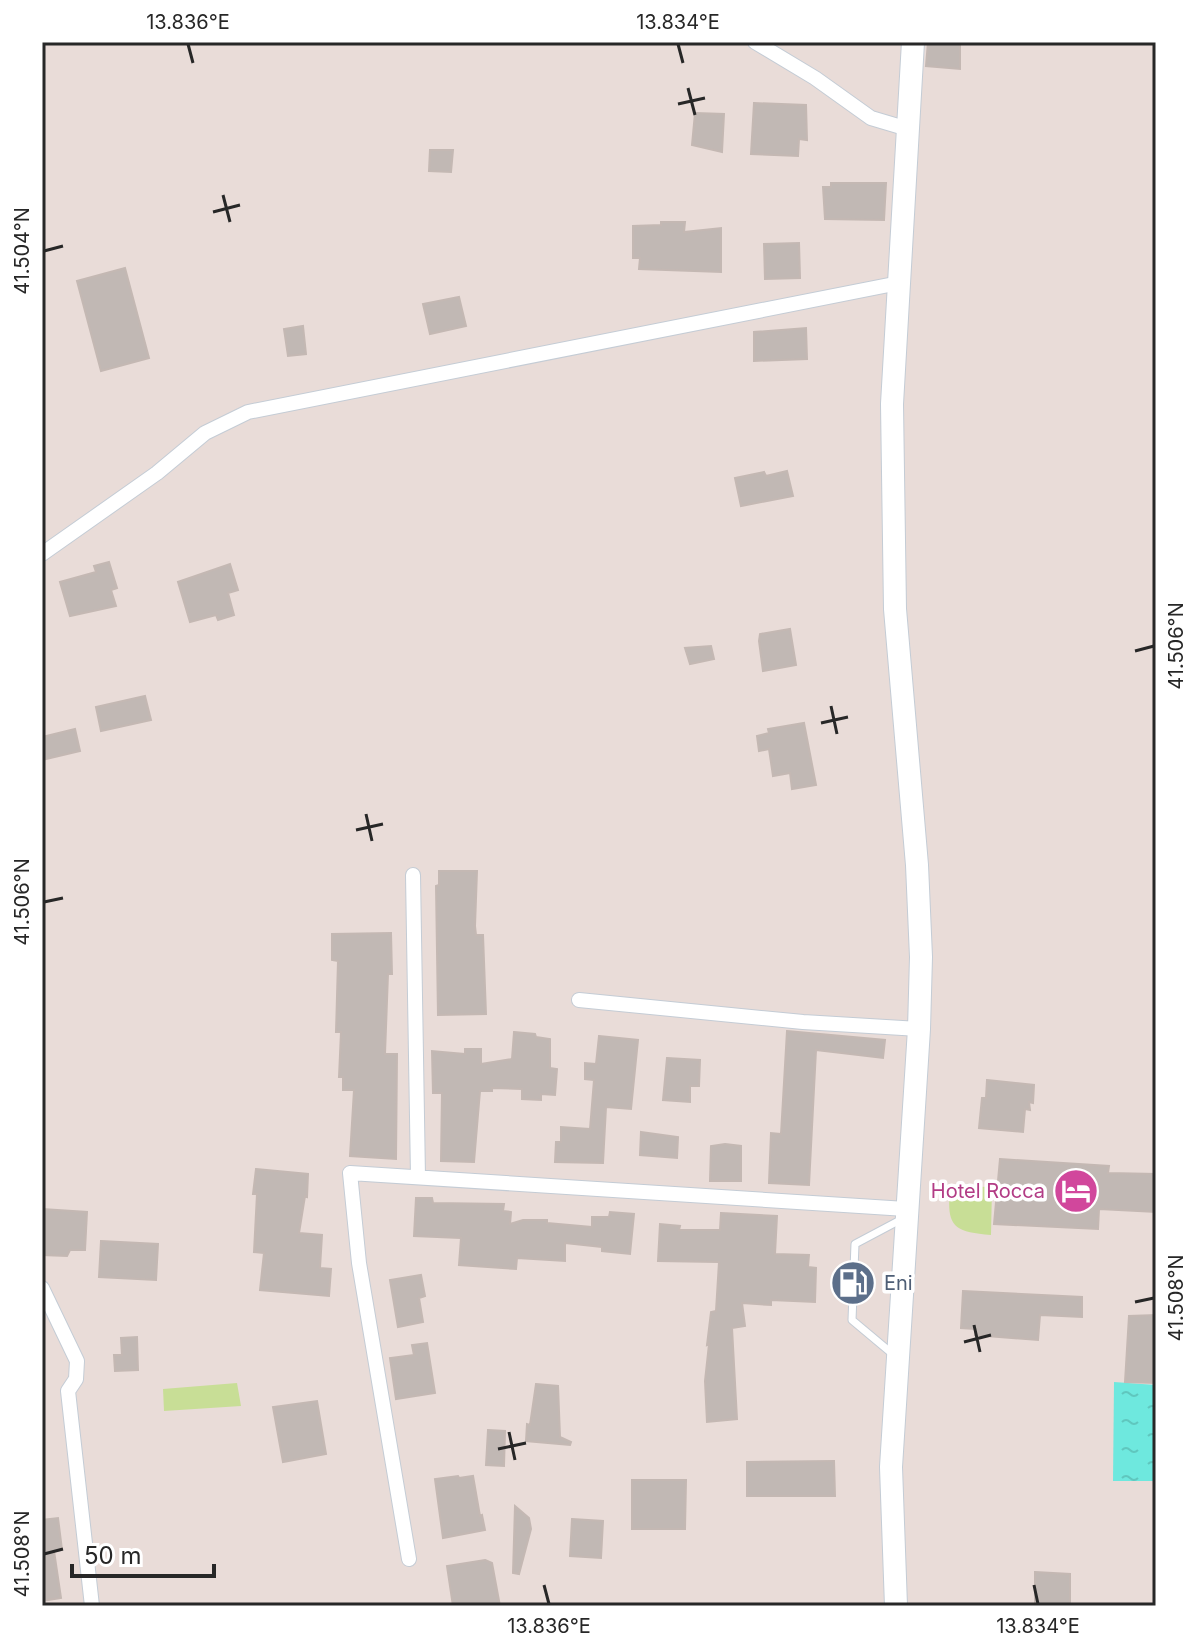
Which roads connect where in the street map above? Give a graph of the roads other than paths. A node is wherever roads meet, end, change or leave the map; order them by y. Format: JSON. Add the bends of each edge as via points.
{"nodes":[{"id":1,"x":755,"y":42,"type":"edge"},
{"id":2,"x":913,"y":42,"type":"edge"},
{"id":3,"x":908,"y":129,"type":"junction"},
{"id":4,"x":899,"y":283,"type":"junction"},
{"id":5,"x":42,"y":554,"type":"edge"},
{"id":6,"x":413,"y":875,"type":"dead end"},
{"id":7,"x":579,"y":1000,"type":"dead end"},
{"id":8,"x":919,"y":1029,"type":"junction"},
{"id":9,"x":418,"y":1177,"type":"junction"},
{"id":10,"x":906,"y":1213,"type":"junction"},
{"id":11,"x":42,"y":1288,"type":"edge"},
{"id":12,"x":897,"y":1358,"type":"junction"},
{"id":13,"x":409,"y":1559,"type":"dead end"},
{"id":14,"x":92,"y":1606,"type":"edge"},
{"id":15,"x":896,"y":1606,"type":"edge"}],
"edges":[{"from":1,"to":3,"type":"street","via":[[871,118]]},
{"from":2,"to":3,"type":"main road"},
{"from":3,"to":4,"type":"main road"},
{"from":4,"to":5,"type":"street","via":[[248,412],[205,433]]},
{"from":4,"to":8,"type":"main road","via":[[892,404],[895,609],[917,865]]},
{"from":6,"to":9,"type":"street"},
{"from":7,"to":8,"type":"street"},
{"from":8,"to":10,"type":"main road"},
{"from":9,"to":10,"type":"street"},
{"from":9,"to":13,"type":"street","via":[[350,1173]]},
{"from":10,"to":12,"type":"main road"},
{"from":10,"to":12,"type":"lane","via":[[855,1244],[852,1320]]},
{"from":11,"to":14,"type":"street","via":[[77,1361],[76,1379],[68,1391]]},
{"from":12,"to":15,"type":"main road","via":[[891,1467]]}]}
